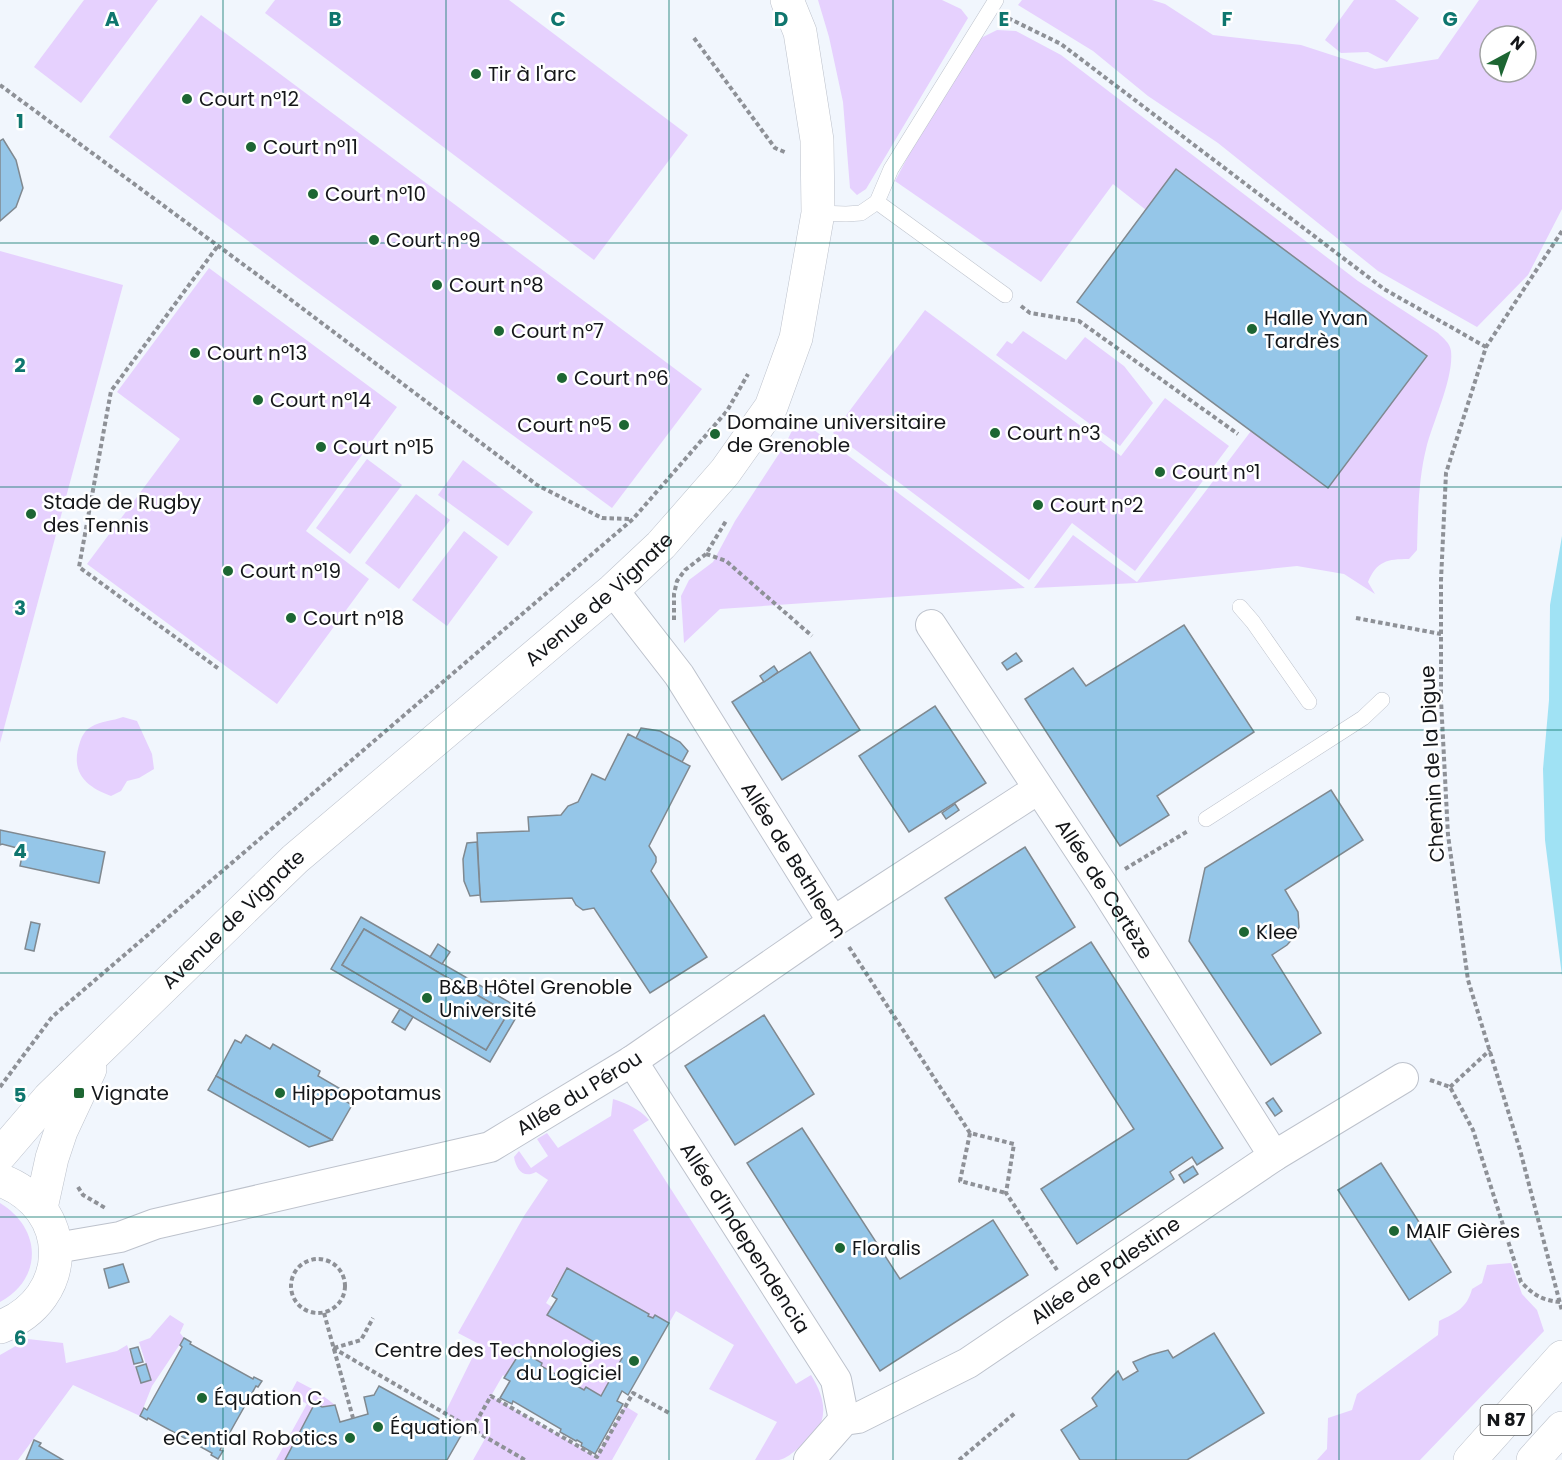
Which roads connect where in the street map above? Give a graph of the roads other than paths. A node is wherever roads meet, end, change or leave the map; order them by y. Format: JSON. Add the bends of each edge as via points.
{"nodes":[{"id":1,"x":787,"y":0,"type":"edge"},
{"id":2,"x":993,"y":5,"type":"edge"},
{"id":3,"x":877,"y":202,"type":"junction"},
{"id":4,"x":818,"y":213,"type":"junction"},
{"id":5,"x":1005,"y":295,"type":"road end"},
{"id":6,"x":613,"y":590,"type":"junction"},
{"id":7,"x":1240,"y":607,"type":"dead end"},
{"id":8,"x":931,"y":625,"type":"dead end"},
{"id":9,"x":1382,"y":700,"type":"dead end"},
{"id":10,"x":1310,"y":702,"type":"dead end"},
{"id":11,"x":1038,"y":789,"type":"junction"},
{"id":12,"x":1206,"y":819,"type":"road end"},
{"id":13,"x":832,"y":922,"type":"junction"},
{"id":14,"x":98,"y":1052,"type":"junction"},
{"id":15,"x":632,"y":1061,"type":"junction"},
{"id":16,"x":1403,"y":1078,"type":"road end"},
{"id":17,"x":0,"y":1155,"type":"edge"},
{"id":18,"x":1274,"y":1156,"type":"junction"},
{"id":19,"x":0,"y":1180,"type":"edge"},
{"id":20,"x":41,"y":1208,"type":"junction"},
{"id":21,"x":56,"y":1248,"type":"junction"},
{"id":22,"x":0,"y":1327,"type":"edge"},
{"id":23,"x":1552,"y":1368,"type":"edge"},
{"id":24,"x":844,"y":1420,"type":"junction"},
{"id":25,"x":809,"y":1460,"type":"edge"},
{"id":26,"x":1470,"y":1460,"type":"edge"}],
"edges":[{"from":1,"to":4,"type":"main road","name":"Avenue de Vignate","via":[[800,32],[817,140]]},
{"from":2,"to":3,"type":"lane","via":[[891,169]]},
{"from":3,"to":4,"type":"lane","via":[[861,213]]},
{"from":3,"to":5,"type":"lane"},
{"from":4,"to":6,"type":"main road","name":"Avenue de Vignate","via":[[796,338],[771,407],[725,472],[661,545]]},
{"from":6,"to":13,"type":"street","name":"Allée de Bethleem","via":[[679,675]]},
{"from":6,"to":14,"type":"main road","name":"Avenue de Vignate","via":[[295,859]]},
{"from":7,"to":10,"type":"lane"},
{"from":8,"to":11,"type":"street","name":"Allée de Certèze"},
{"from":9,"to":12,"type":"lane","via":[[1363,718]]},
{"from":11,"to":13,"type":"street","name":"Allée du Pérou"},
{"from":11,"to":18,"type":"street","name":"Allée de Certèze"},
{"from":13,"to":15,"type":"street","name":"Allée du Pérou"},
{"from":14,"to":17,"type":"main road","name":"Avenue de Vignate","via":[[49,1098]]},
{"from":14,"to":20,"type":"main road","name":"Avenue de Vignate","via":[[61,1131]]},
{"from":15,"to":21,"type":"street","name":"Allée du Pérou","via":[[490,1147],[155,1224],[120,1237]]},
{"from":15,"to":24,"type":"street","name":"Allée d'Independencia","via":[[836,1380]]},
{"from":16,"to":18,"type":"street","name":"Allée de Palestine"},
{"from":18,"to":24,"type":"street","name":"Allée de Palestine","via":[[968,1363],[858,1418]]},
{"from":19,"to":20,"type":"main road","via":[[29,1194]]},
{"from":20,"to":21,"type":"main road"},
{"from":21,"to":22,"type":"main road","via":[[56,1263],[46,1291],[27,1314]]},
{"from":23,"to":26,"type":"main road","number":"N 87"},
{"from":24,"to":25,"type":"street"}]}
